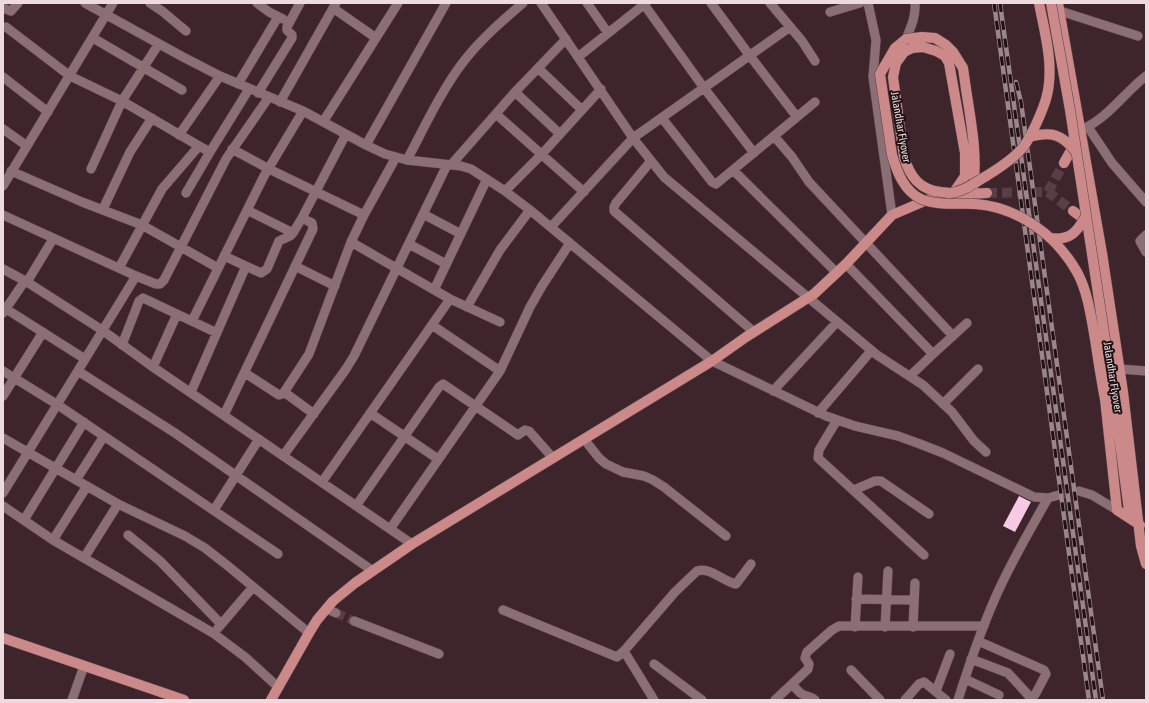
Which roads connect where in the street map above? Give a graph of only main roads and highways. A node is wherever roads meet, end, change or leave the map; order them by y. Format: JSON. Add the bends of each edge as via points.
{"nodes":[{"id":1,"x":1040,"y":3,"type":"edge"},
{"id":2,"x":1050,"y":3,"type":"edge"},
{"id":3,"x":1059,"y":7,"type":"edge"},
{"id":4,"x":1083,"y":130,"type":"junction"},
{"id":5,"x":1029,"y":137,"type":"junction"},
{"id":6,"x":1076,"y":153,"type":"junction"},
{"id":7,"x":1064,"y":162,"type":"tunnel mouth"},
{"id":8,"x":972,"y":193,"type":"junction"},
{"id":9,"x":987,"y":193,"type":"tunnel mouth"},
{"id":10,"x":952,"y":195,"type":"junction"},
{"id":11,"x":1073,"y":211,"type":"tunnel mouth"},
{"id":12,"x":1086,"y":216,"type":"junction"},
{"id":13,"x":1098,"y":230,"type":"junction"},
{"id":14,"x":1050,"y":238,"type":"junction"},
{"id":15,"x":1109,"y":398,"type":"junction"},
{"id":16,"x":1130,"y":518,"type":"junction"},
{"id":17,"x":1142,"y":530,"type":"edge"},
{"id":18,"x":1146,"y":564,"type":"edge"},
{"id":19,"x":3,"y":638,"type":"edge"},
{"id":20,"x":179,"y":699,"type":"edge"},
{"id":21,"x":271,"y":700,"type":"edge"}],
"edges":[{"from":1,"to":5,"type":"main road","name":"Jalandhar Flyover","bridge":true,"via":[[1049,53],[1050,76],[1046,98]]},
{"from":2,"to":6,"type":"main road","name":"Jalandhar Flyover","bridge":true},
{"from":3,"to":4,"type":"main road"},
{"from":4,"to":7,"type":"main road"},
{"from":4,"to":13,"type":"main road"},
{"from":5,"to":6,"type":"main road","bridge":true,"via":[[1041,134],[1056,135],[1068,142]]},
{"from":5,"to":10,"type":"main road","name":"Jalandhar Flyover","bridge":true,"via":[[1010,160],[966,188],[950,193],[925,188],[908,170],[904,158],[893,77],[896,63],[904,52],[912,48],[936,51],[945,56],[949,63],[965,153],[965,176]]},
{"from":6,"to":12,"type":"main road","name":"Jalandhar Flyover","bridge":true},
{"from":8,"to":9,"type":"main road"},
{"from":8,"to":10,"type":"main road"},
{"from":8,"to":14,"type":"main road","name":"Jalandhar Flyover","bridge":true,"via":[[975,156],[963,68],[954,52],[935,38],[906,39],[894,48],[880,74],[892,155],[898,173],[909,190],[920,198],[934,203],[977,204],[1008,211],[1034,224]]},
{"from":10,"to":21,"type":"main road","via":[[934,197],[892,215],[810,298],[712,361],[412,544],[350,587],[333,601],[332,611],[309,633]]},
{"from":11,"to":13,"type":"main road"},
{"from":12,"to":14,"type":"main road","bridge":true,"via":[[1080,227],[1070,236],[1059,240]]},
{"from":12,"to":15,"type":"main road","name":"Jalandhar Flyover","bridge":true},
{"from":13,"to":17,"type":"main road"},
{"from":14,"to":15,"type":"main road","name":"Jalandhar Flyover","bridge":true,"via":[[1065,254],[1077,273],[1089,306]]},
{"from":15,"to":16,"type":"main road","name":"Jalandhar Flyover"},
{"from":15,"to":16,"type":"main road","name":"Jalandhar Flyover","via":[[1117,510]]},
{"from":16,"to":17,"type":"main road"},
{"from":17,"to":18,"type":"main road"},
{"from":19,"to":20,"type":"main road"}]}
